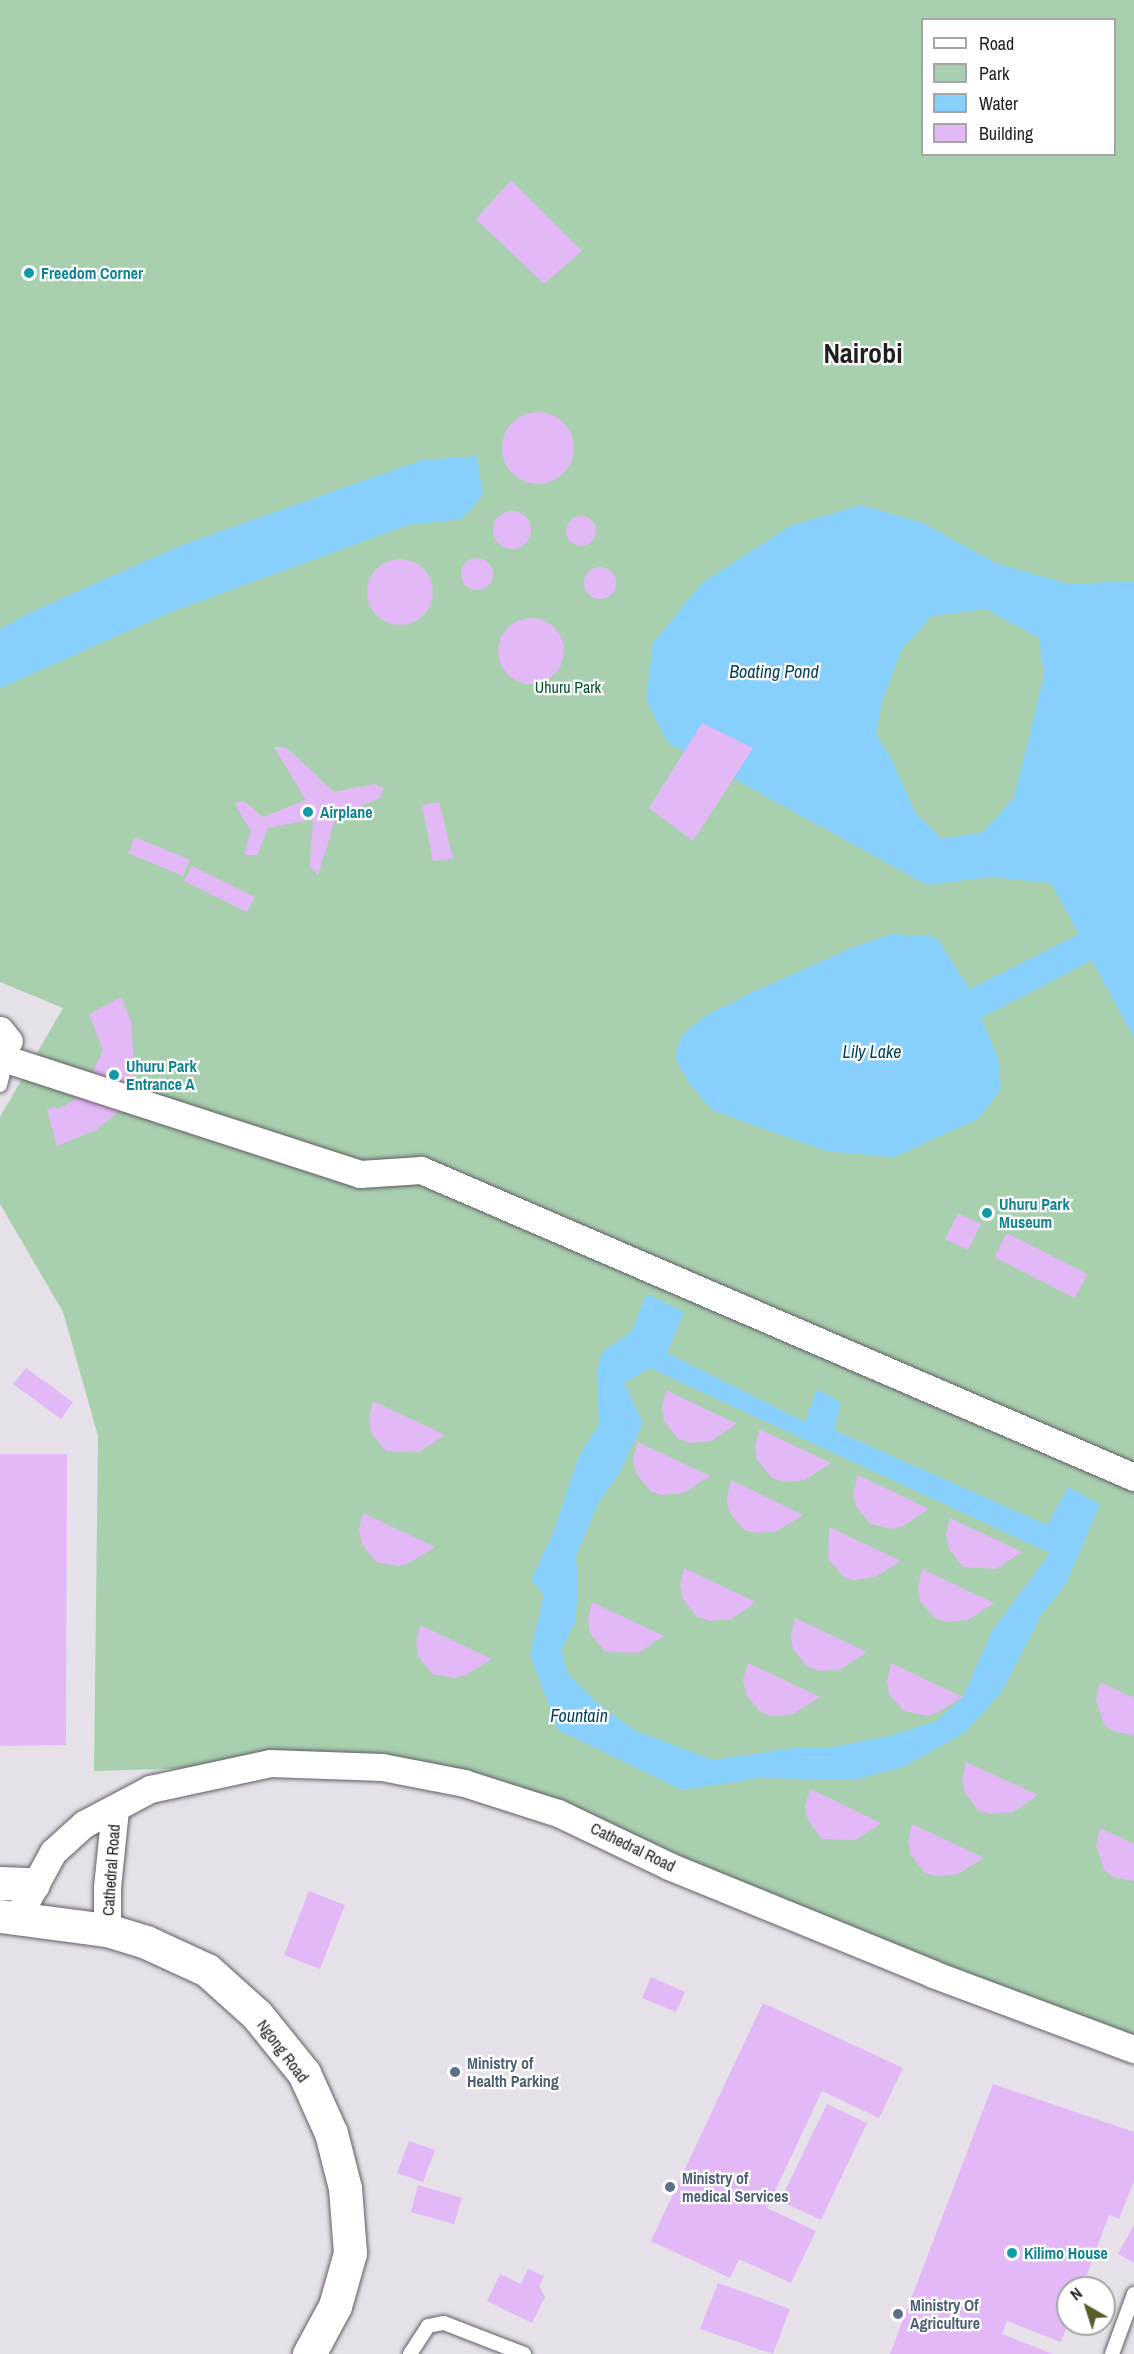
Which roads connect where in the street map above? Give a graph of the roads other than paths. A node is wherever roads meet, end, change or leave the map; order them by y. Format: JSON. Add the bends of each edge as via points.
{"nodes":[{"id":1,"x":5,"y":1043,"type":"edge"},
{"id":2,"x":0,"y":1085,"type":"edge"},
{"id":3,"x":1134,"y":1477,"type":"edge"},
{"id":4,"x":115,"y":1810,"type":"junction"},
{"id":5,"x":0,"y":1882,"type":"edge"},
{"id":6,"x":33,"y":1884,"type":"junction"},
{"id":7,"x":8,"y":1917,"type":"edge"},
{"id":8,"x":107,"y":1930,"type":"junction"},
{"id":9,"x":1134,"y":2049,"type":"edge"},
{"id":10,"x":1134,"y":2294,"type":"edge"},
{"id":11,"x":309,"y":2354,"type":"edge"},
{"id":12,"x":410,"y":2354,"type":"edge"},
{"id":13,"x":524,"y":2354,"type":"edge"},
{"id":14,"x":1112,"y":2354,"type":"edge"}],
"edges":[{"from":1,"to":2,"type":"lane"},
{"from":1,"to":3,"type":"street","via":[[360,1174],[421,1170]]},
{"from":4,"to":6,"type":"street","name":"Cathedral Road","via":[[84,1824],[68,1838],[53,1852]]},
{"from":4,"to":8,"type":"street","name":"Cathedral Road"},
{"from":4,"to":9,"type":"street","name":"Cathedral Road","via":[[150,1789],[270,1763],[382,1767],[464,1782],[558,1813],[669,1866],[933,1974]]},
{"from":5,"to":6,"type":"main road"},
{"from":6,"to":7,"type":"street","name":"Cathedral Road"},
{"from":7,"to":8,"type":"main road","name":"Ngong Road"},
{"from":8,"to":11,"type":"main road","name":"Ngong Road","via":[[146,1942],[207,1970],[257,2015],[304,2073],[331,2133],[345,2188],[350,2253],[335,2306]]},
{"from":10,"to":14,"type":"lane"},
{"from":12,"to":13,"type":"lane","via":[[428,2326],[444,2323]]}]}
